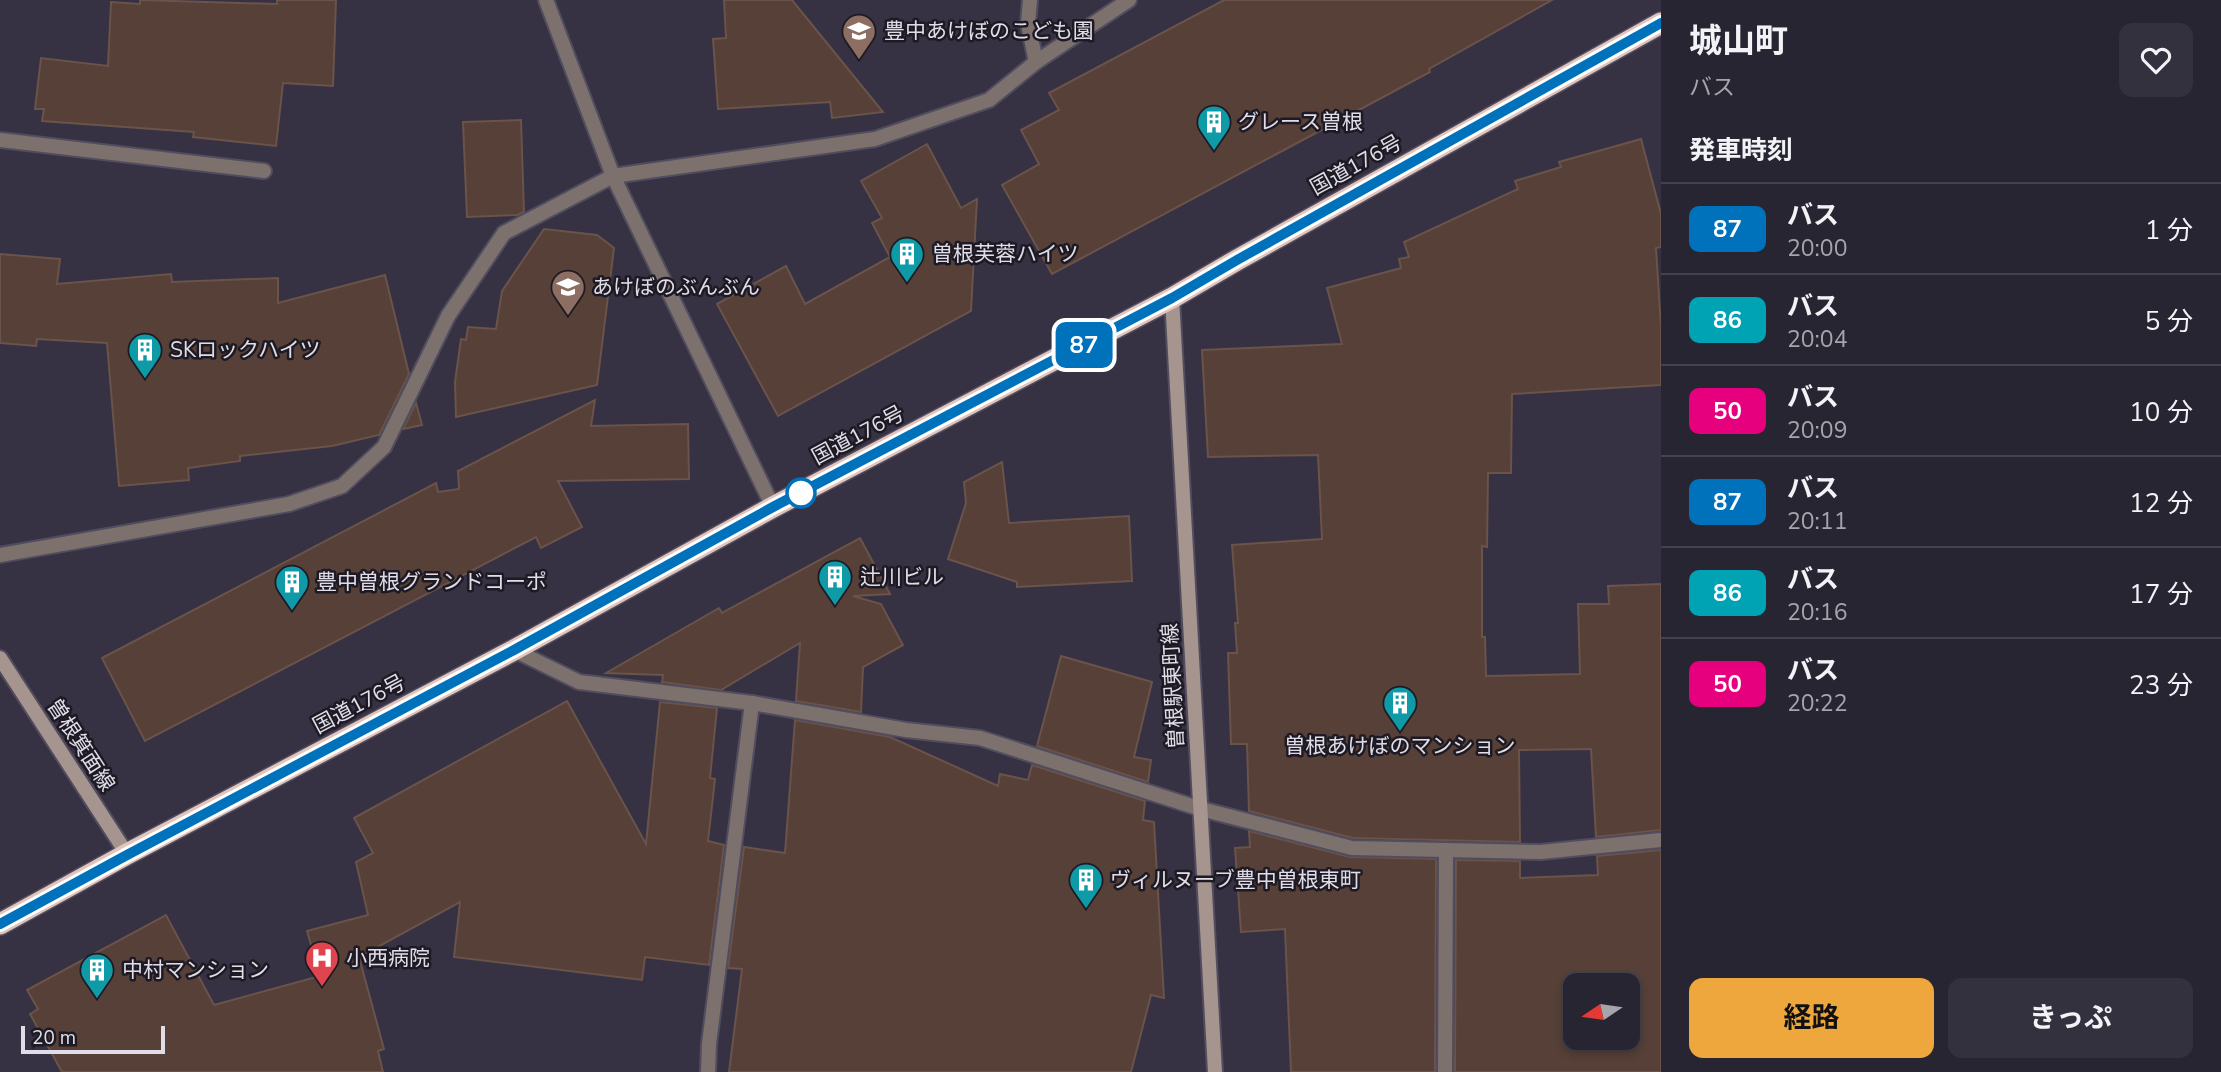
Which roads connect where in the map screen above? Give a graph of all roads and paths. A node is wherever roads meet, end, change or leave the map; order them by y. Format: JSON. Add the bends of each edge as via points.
{"nodes":[{"id":1,"x":546,"y":0,"type":"edge"},
{"id":2,"x":1030,"y":0,"type":"edge"},
{"id":3,"x":1129,"y":0,"type":"edge"},
{"id":4,"x":1661,"y":23,"type":"edge"},
{"id":5,"x":1036,"y":62,"type":"junction"},
{"id":6,"x":0,"y":140,"type":"edge"},
{"id":7,"x":264,"y":171,"type":"dead end"},
{"id":8,"x":613,"y":176,"type":"junction"},
{"id":9,"x":1172,"y":298,"type":"junction"},
{"id":10,"x":773,"y":507,"type":"junction"},
{"id":11,"x":0,"y":555,"type":"edge"},
{"id":12,"x":514,"y":650,"type":"junction"},
{"id":13,"x":0,"y":659,"type":"edge"},
{"id":14,"x":752,"y":704,"type":"junction"},
{"id":15,"x":1200,"y":809,"type":"junction"},
{"id":16,"x":1661,"y":840,"type":"edge"},
{"id":17,"x":1446,"y":850,"type":"junction"},
{"id":18,"x":127,"y":855,"type":"junction"},
{"id":19,"x":0,"y":924,"type":"edge"},
{"id":20,"x":708,"y":1072,"type":"edge"},
{"id":21,"x":1216,"y":1072,"type":"edge"},
{"id":22,"x":1445,"y":1072,"type":"edge"}],
"edges":[{"from":1,"to":8,"type":"street"},
{"from":2,"to":5,"type":"street","via":[[1028,24]]},
{"from":3,"to":5,"type":"street"},
{"from":4,"to":9,"type":"highway","name":"国道176号"},
{"from":5,"to":8,"type":"street","via":[[989,100],[875,139]]},
{"from":6,"to":7,"type":"street"},
{"from":8,"to":10,"type":"street"},
{"from":8,"to":11,"type":"street","via":[[504,233],[448,316],[384,447],[342,486],[289,504]]},
{"from":9,"to":10,"type":"highway","name":"国道176号"},
{"from":9,"to":15,"type":"street","name":"曽根駅東町線"},
{"from":10,"to":12,"type":"highway","name":"国道176号"},
{"from":12,"to":14,"type":"street","via":[[579,682]]},
{"from":12,"to":18,"type":"highway","name":"国道176号"},
{"from":13,"to":18,"type":"street","name":"曽根箕面線"},
{"from":14,"to":15,"type":"street","via":[[980,738]]},
{"from":14,"to":20,"type":"street"},
{"from":15,"to":17,"type":"street","via":[[1352,848]]},
{"from":15,"to":21,"type":"street","name":"曽根駅東町線"},
{"from":16,"to":17,"type":"street","via":[[1541,852]]},
{"from":17,"to":22,"type":"street"},
{"from":18,"to":19,"type":"highway","name":"国道176号"}]}
